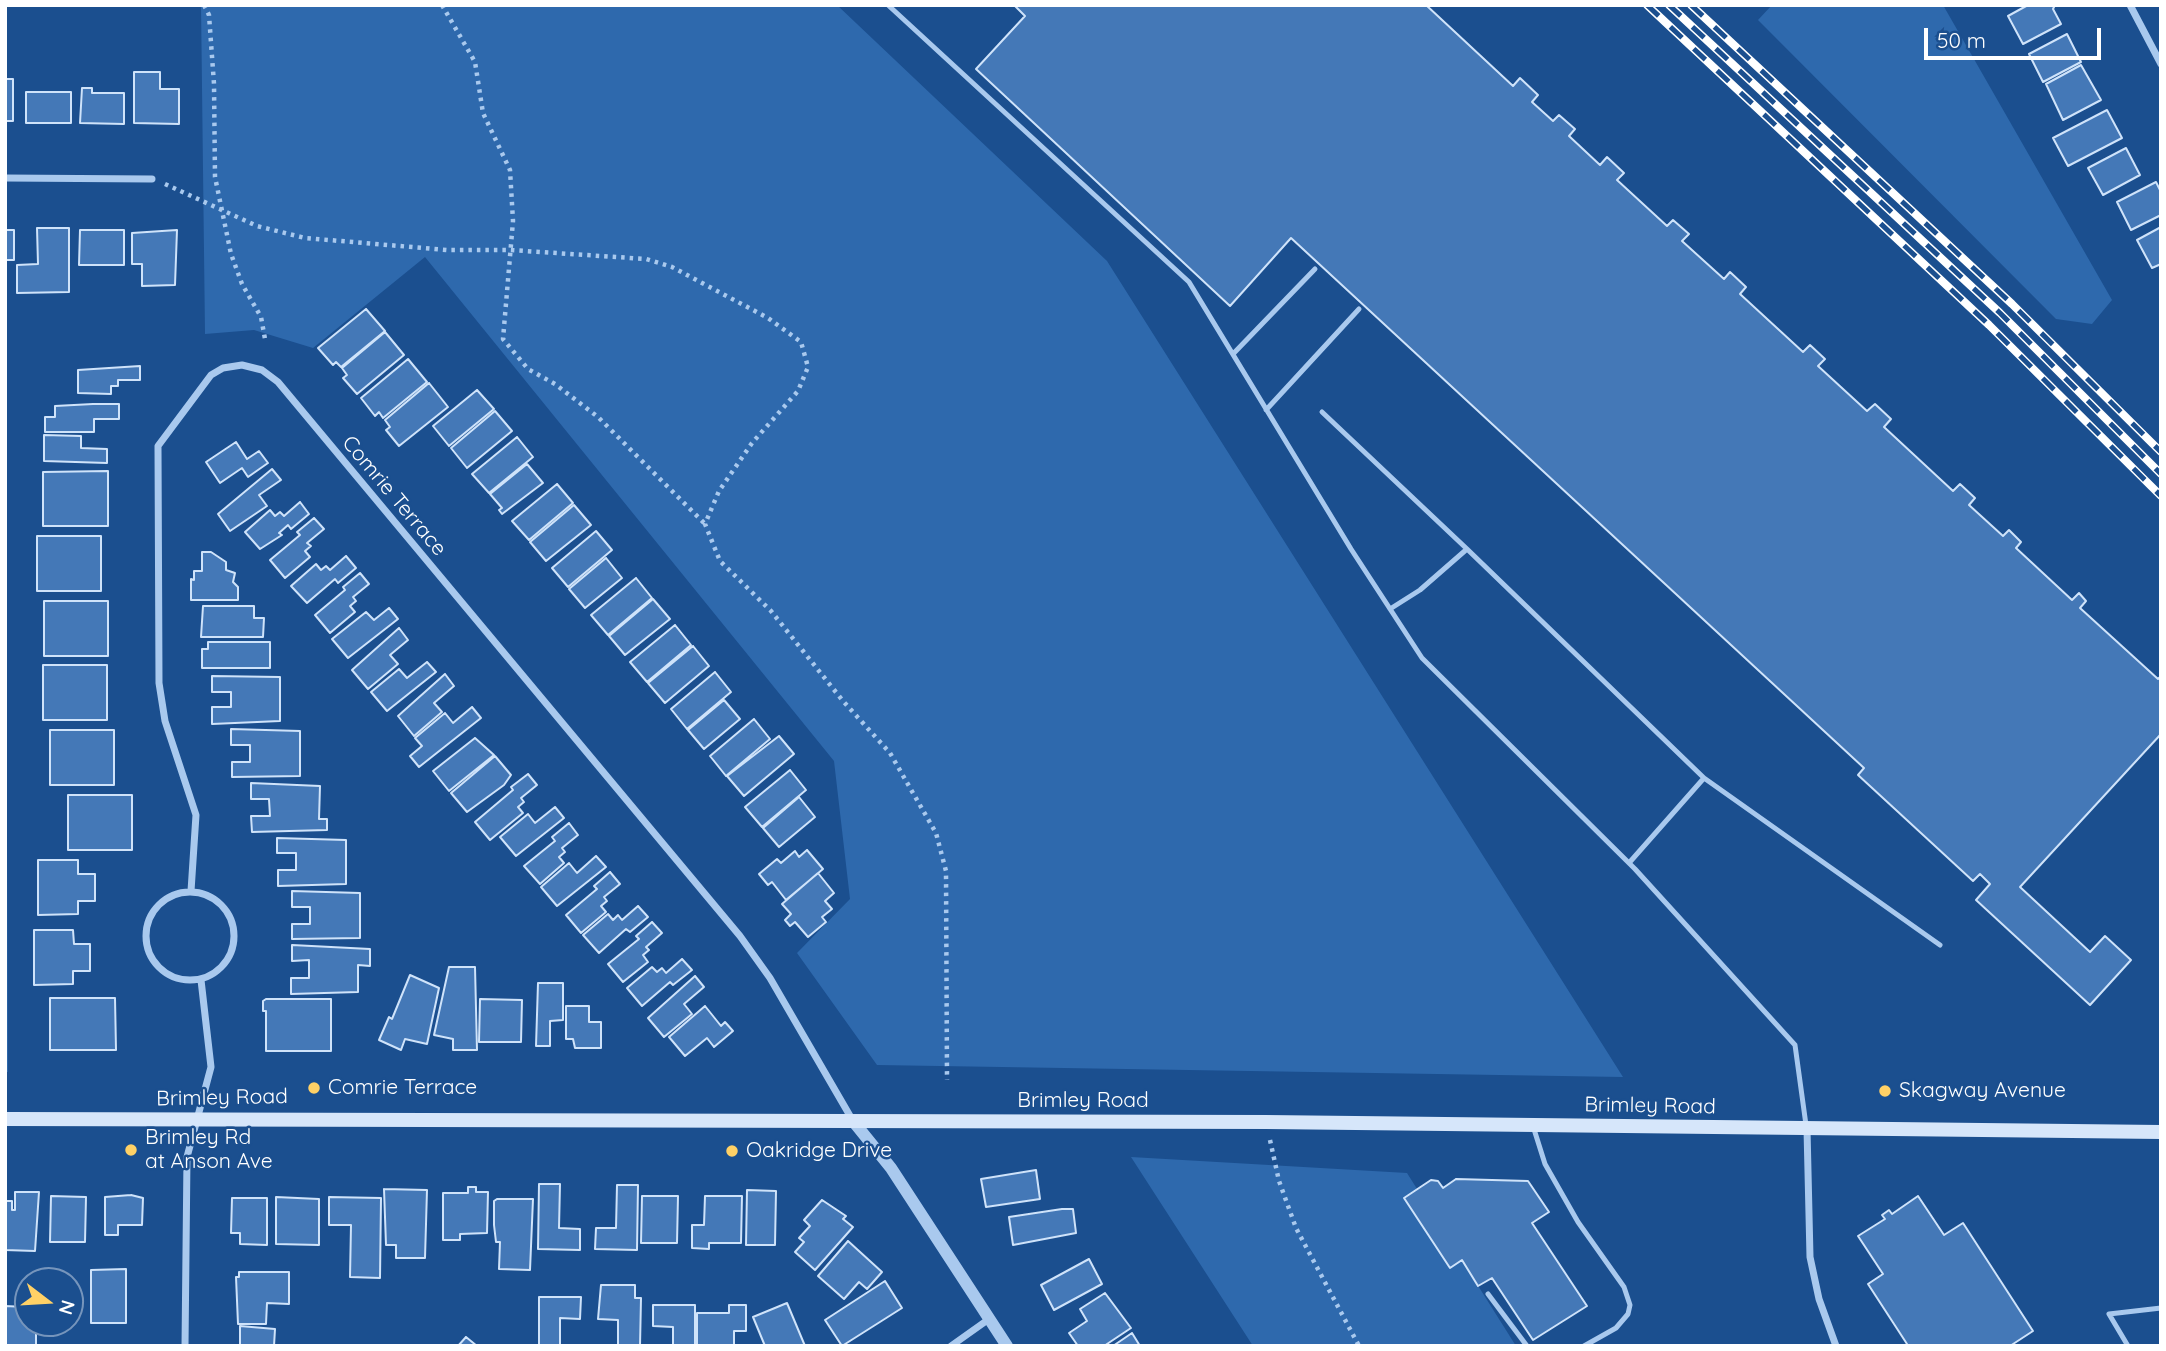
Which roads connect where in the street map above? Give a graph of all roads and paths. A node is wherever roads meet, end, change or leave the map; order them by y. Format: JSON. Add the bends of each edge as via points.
{"nodes":[{"id":1,"x":204,"y":5,"type":"edge"},
{"id":2,"x":442,"y":5,"type":"edge"},
{"id":3,"x":888,"y":5,"type":"edge"},
{"id":4,"x":2130,"y":5,"type":"edge"},
{"id":5,"x":2161,"y":64,"type":"edge"},
{"id":6,"x":5,"y":178,"type":"edge"},
{"id":7,"x":152,"y":179,"type":"joint"},
{"id":8,"x":224,"y":210,"type":"junction"},
{"id":9,"x":510,"y":250,"type":"junction"},
{"id":10,"x":1315,"y":269,"type":"dead end"},
{"id":11,"x":1359,"y":309,"type":"dead end"},
{"id":12,"x":265,"y":338,"type":"dead end"},
{"id":13,"x":1233,"y":354,"type":"junction"},
{"id":14,"x":1266,"y":410,"type":"junction"},
{"id":15,"x":1322,"y":412,"type":"dead end"},
{"id":16,"x":705,"y":524,"type":"junction"},
{"id":17,"x":1467,"y":549,"type":"junction"},
{"id":18,"x":1390,"y":609,"type":"junction"},
{"id":19,"x":1704,"y":778,"type":"junction"},
{"id":20,"x":1629,"y":863,"type":"junction"},
{"id":21,"x":191,"y":891,"type":"junction"},
{"id":22,"x":1940,"y":945,"type":"dead end"},
{"id":23,"x":201,"y":980,"type":"junction"},
{"id":24,"x":947,"y":1080,"type":"dead end"},
{"id":25,"x":5,"y":1119,"type":"edge"},
{"id":26,"x":198,"y":1119,"type":"junction"},
{"id":27,"x":853,"y":1121,"type":"junction"},
{"id":28,"x":1266,"y":1122,"type":"junction"},
{"id":29,"x":1533,"y":1125,"type":"junction"},
{"id":30,"x":1807,"y":1129,"type":"junction"},
{"id":31,"x":2161,"y":1132,"type":"edge"},
{"id":32,"x":1488,"y":1294,"type":"dead end"},
{"id":33,"x":2161,"y":1308,"type":"edge"},
{"id":34,"x":989,"y":1319,"type":"junction"},
{"id":35,"x":185,"y":1346,"type":"edge"},
{"id":36,"x":951,"y":1346,"type":"edge"},
{"id":37,"x":1007,"y":1346,"type":"edge"},
{"id":38,"x":1359,"y":1346,"type":"edge"},
{"id":39,"x":1527,"y":1346,"type":"edge"},
{"id":40,"x":1584,"y":1346,"type":"edge"},
{"id":41,"x":1836,"y":1346,"type":"edge"},
{"id":42,"x":2128,"y":1346,"type":"edge"}],
"edges":[{"from":1,"to":8,"type":"path","via":[[209,15],[214,84],[215,177]]},
{"from":2,"to":9,"type":"path","via":[[475,62],[483,113],[510,170]]},
{"from":3,"to":13,"type":"lane","via":[[1189,282]]},
{"from":4,"to":5,"type":"street"},
{"from":6,"to":7,"type":"street"},
{"from":7,"to":8,"type":"path"},
{"from":8,"to":9,"type":"path","via":[[257,226],[305,238],[447,250]]},
{"from":8,"to":12,"type":"path","via":[[231,254],[261,317]]},
{"from":9,"to":16,"type":"path","via":[[503,339],[528,369],[598,417]]},
{"from":9,"to":16,"type":"path","via":[[646,258],[768,318],[801,342],[808,367],[798,391],[752,443],[719,491]]},
{"from":10,"to":13,"type":"lane"},
{"from":11,"to":14,"type":"lane"},
{"from":13,"to":14,"type":"lane"},
{"from":14,"to":18,"type":"lane"},
{"from":15,"to":17,"type":"lane"},
{"from":16,"to":24,"type":"path","via":[[720,561],[771,611],[890,753],[936,833],[946,871]]},
{"from":17,"to":18,"type":"lane"},
{"from":17,"to":19,"type":"lane"},
{"from":18,"to":20,"type":"lane","via":[[1422,658]]},
{"from":19,"to":20,"type":"lane"},
{"from":19,"to":22,"type":"lane"},
{"from":20,"to":30,"type":"lane","via":[[1795,1045]]},
{"from":21,"to":23,"type":"street","via":[[220,903],[235,931],[227,962]]},
{"from":21,"to":23,"type":"street","via":[[174,895],[155,910],[146,933],[156,965],[184,981]]},
{"from":21,"to":27,"type":"street","name":"Comrie Terrace","via":[[196,815],[165,721],[159,683],[158,446],[211,375],[242,365],[262,370],[278,382],[740,936],[770,978]]},
{"from":23,"to":26,"type":"street","via":[[211,1067]]},
{"from":25,"to":26,"type":"main road","name":"Brimley Road"},
{"from":26,"to":27,"type":"main road","name":"Brimley Road"},
{"from":26,"to":35,"type":"street","via":[[187,1157]]},
{"from":27,"to":28,"type":"main road","name":"Brimley Road"},
{"from":27,"to":34,"type":"street","via":[[891,1168]]},
{"from":28,"to":29,"type":"main road","name":"Brimley Road"},
{"from":28,"to":38,"type":"path","via":[[1279,1181],[1296,1228]]},
{"from":29,"to":30,"type":"main road","name":"Brimley Road"},
{"from":29,"to":40,"type":"lane","via":[[1545,1164],[1578,1223],[1624,1287],[1630,1305],[1616,1328]]},
{"from":30,"to":31,"type":"main road","name":"Brimley Road"},
{"from":30,"to":41,"type":"street","via":[[1810,1257]]},
{"from":32,"to":39,"type":"lane"},
{"from":33,"to":42,"type":"lane","via":[[2109,1314]]},
{"from":34,"to":36,"type":"street"},
{"from":34,"to":37,"type":"street"}]}
